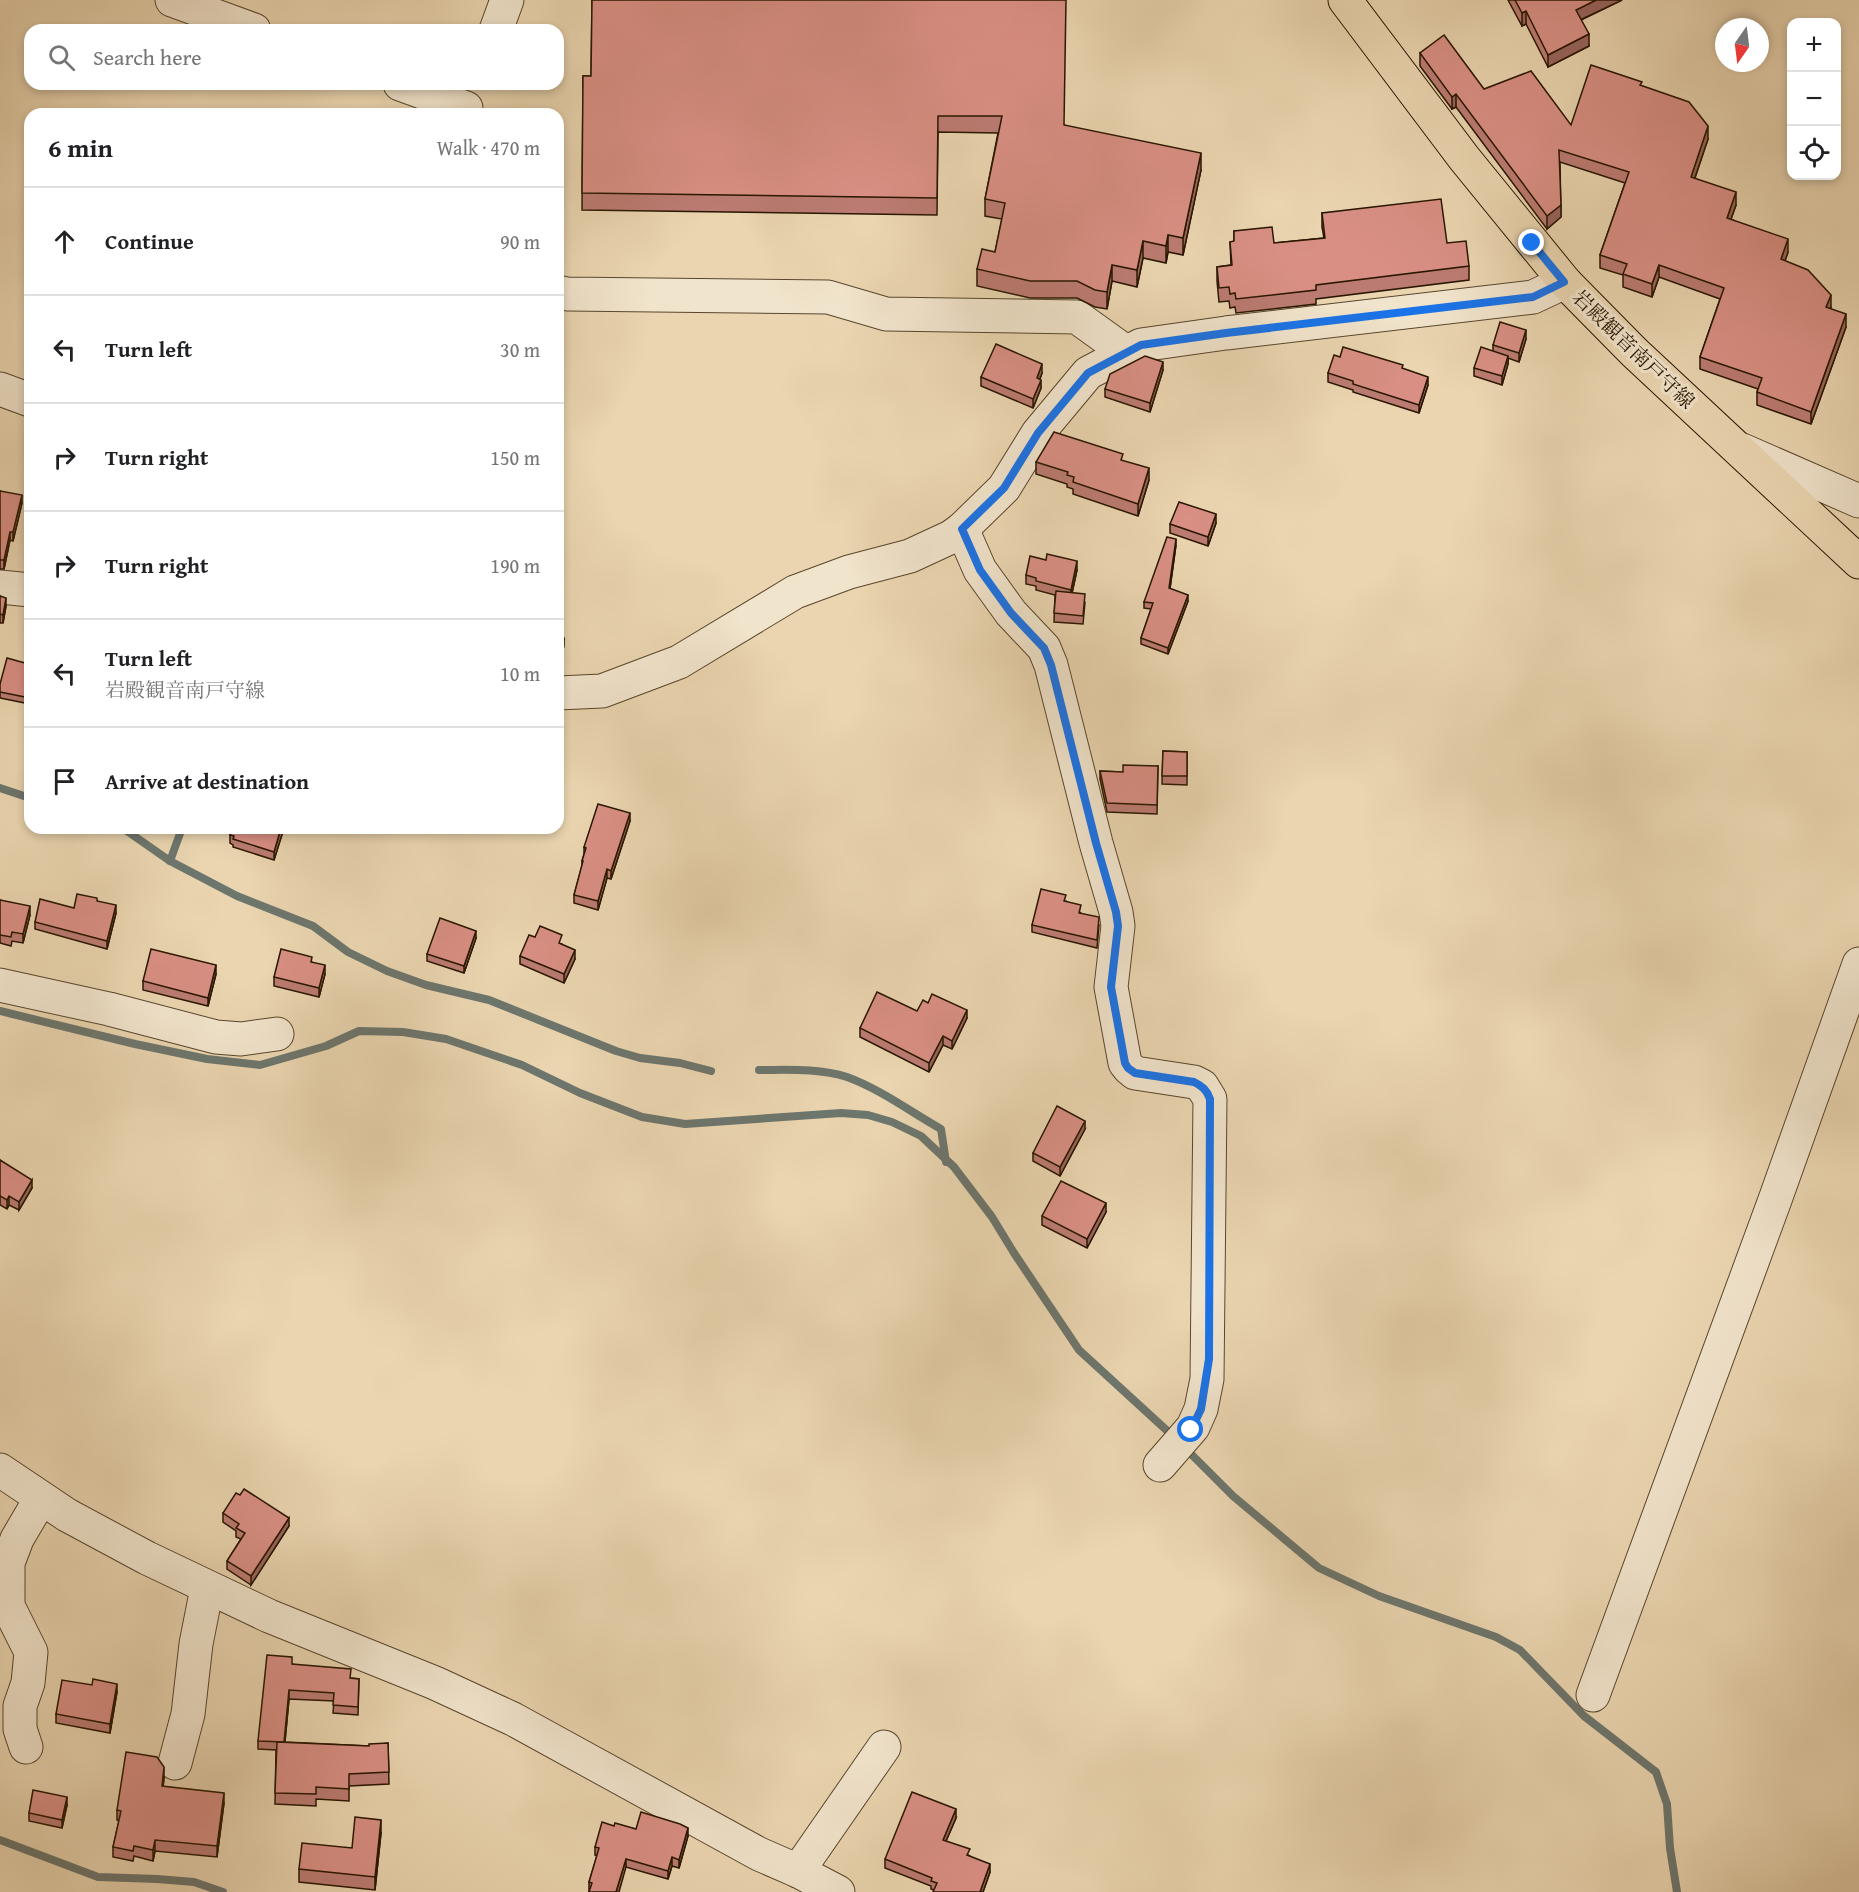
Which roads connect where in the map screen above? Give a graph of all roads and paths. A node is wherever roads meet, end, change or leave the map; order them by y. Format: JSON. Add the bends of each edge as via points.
{"nodes":[{"id":1,"x":172,"y":0,"type":"edge"},
{"id":2,"x":507,"y":0,"type":"edge"},
{"id":3,"x":1345,"y":0,"type":"edge"},
{"id":4,"x":238,"y":24,"type":"edge"},
{"id":5,"x":498,"y":24,"type":"edge"},
{"id":6,"x":423,"y":90,"type":"edge"},
{"id":7,"x":469,"y":102,"type":"edge"},
{"id":8,"x":1564,"y":282,"type":"junction"},
{"id":9,"x":564,"y":293,"type":"edge"},
{"id":10,"x":1127,"y":353,"type":"junction"},
{"id":11,"x":0,"y":389,"type":"edge"},
{"id":12,"x":24,"y":398,"type":"edge"},
{"id":13,"x":1736,"y":447,"type":"junction"},
{"id":14,"x":1859,"y":501,"type":"edge"},
{"id":15,"x":962,"y":529,"type":"junction"},
{"id":16,"x":1859,"y":562,"type":"edge"},
{"id":17,"x":0,"y":587,"type":"edge"},
{"id":18,"x":24,"y":589,"type":"edge"},
{"id":19,"x":564,"y":693,"type":"edge"},
{"id":20,"x":1859,"y":964,"type":"edge"},
{"id":21,"x":0,"y":985,"type":"edge"},
{"id":22,"x":276,"y":1034,"type":"dead end"},
{"id":23,"x":1165,"y":1460,"type":"dead end"},
{"id":24,"x":0,"y":1470,"type":"edge"},
{"id":25,"x":41,"y":1498,"type":"junction"},
{"id":26,"x":207,"y":1588,"type":"junction"},
{"id":27,"x":1593,"y":1695,"type":"dead end"},
{"id":28,"x":26,"y":1747,"type":"dead end"},
{"id":29,"x":884,"y":1748,"type":"dead end"},
{"id":30,"x":175,"y":1763,"type":"dead end"},
{"id":31,"x":798,"y":1871,"type":"junction"},
{"id":32,"x":838,"y":1892,"type":"edge"}],
"edges":[{"from":1,"to":4,"type":"street"},
{"from":2,"to":5,"type":"street"},
{"from":3,"to":8,"type":"main road","name":"岩殿観音南戸守線"},
{"from":6,"to":7,"type":"street"},
{"from":8,"to":10,"type":"street","via":[[1533,297],[1226,333],[1141,345]]},
{"from":8,"to":13,"type":"main road","name":"岩殿観音南戸守線"},
{"from":9,"to":10,"type":"street","via":[[828,297],[886,314],[1077,316]]},
{"from":10,"to":15,"type":"street","via":[[1088,373],[1038,433],[1004,488]]},
{"from":11,"to":12,"type":"street"},
{"from":13,"to":14,"type":"street"},
{"from":13,"to":16,"type":"main road","name":"岩殿観音南戸守線"},
{"from":15,"to":19,"type":"street","via":[[927,550],[795,592],[679,662],[602,691]]},
{"from":15,"to":23,"type":"street","via":[[980,570],[1011,613],[1044,648],[1051,665],[1116,912],[1111,987],[1125,1063],[1135,1073],[1194,1082],[1208,1092],[1210,1099],[1209,1359],[1201,1409],[1191,1430]]},
{"from":17,"to":18,"type":"street"},
{"from":20,"to":27,"type":"street"},
{"from":21,"to":22,"type":"street","via":[[216,1037],[241,1039]]},
{"from":24,"to":25,"type":"street"},
{"from":25,"to":26,"type":"street","via":[[77,1521]]},
{"from":25,"to":28,"type":"street","via":[[8,1563],[8,1606],[31,1653],[28,1683],[20,1706],[20,1729]]},
{"from":26,"to":30,"type":"street","via":[[188,1714]]},
{"from":26,"to":31,"type":"street","via":[[513,1719],[759,1854]]},
{"from":29,"to":31,"type":"street"},
{"from":31,"to":32,"type":"street"}]}
